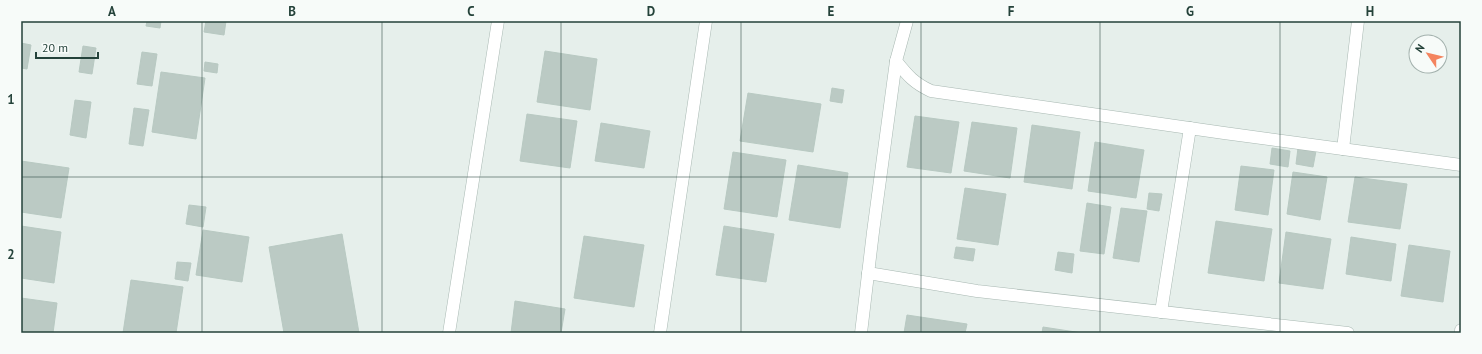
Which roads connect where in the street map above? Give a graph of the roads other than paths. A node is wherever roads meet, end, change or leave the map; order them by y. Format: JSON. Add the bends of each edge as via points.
{"nodes":[{"id":1,"x":498,"y":21,"type":"edge"},
{"id":2,"x":706,"y":21,"type":"edge"},
{"id":3,"x":907,"y":21,"type":"edge"},
{"id":4,"x":1358,"y":21,"type":"edge"},
{"id":5,"x":896,"y":60,"type":"junction"},
{"id":6,"x":1190,"y":128,"type":"junction"},
{"id":7,"x":1343,"y":149,"type":"junction"},
{"id":8,"x":1461,"y":165,"type":"edge"},
{"id":9,"x":868,"y":273,"type":"junction"},
{"id":10,"x":1161,"y":312,"type":"junction"},
{"id":11,"x":449,"y":333,"type":"edge"},
{"id":12,"x":660,"y":333,"type":"edge"},
{"id":13,"x":862,"y":333,"type":"edge"},
{"id":14,"x":1348,"y":333,"type":"edge"}],
"edges":[{"from":1,"to":11,"type":"street"},
{"from":2,"to":12,"type":"street"},
{"from":3,"to":5,"type":"street"},
{"from":4,"to":7,"type":"street"},
{"from":5,"to":6,"type":"street","via":[[919,86],[931,91]]},
{"from":5,"to":9,"type":"street"},
{"from":6,"to":7,"type":"street"},
{"from":6,"to":10,"type":"street"},
{"from":7,"to":8,"type":"street"},
{"from":9,"to":10,"type":"street","via":[[977,291]]},
{"from":9,"to":13,"type":"street"},
{"from":10,"to":14,"type":"street"}]}
